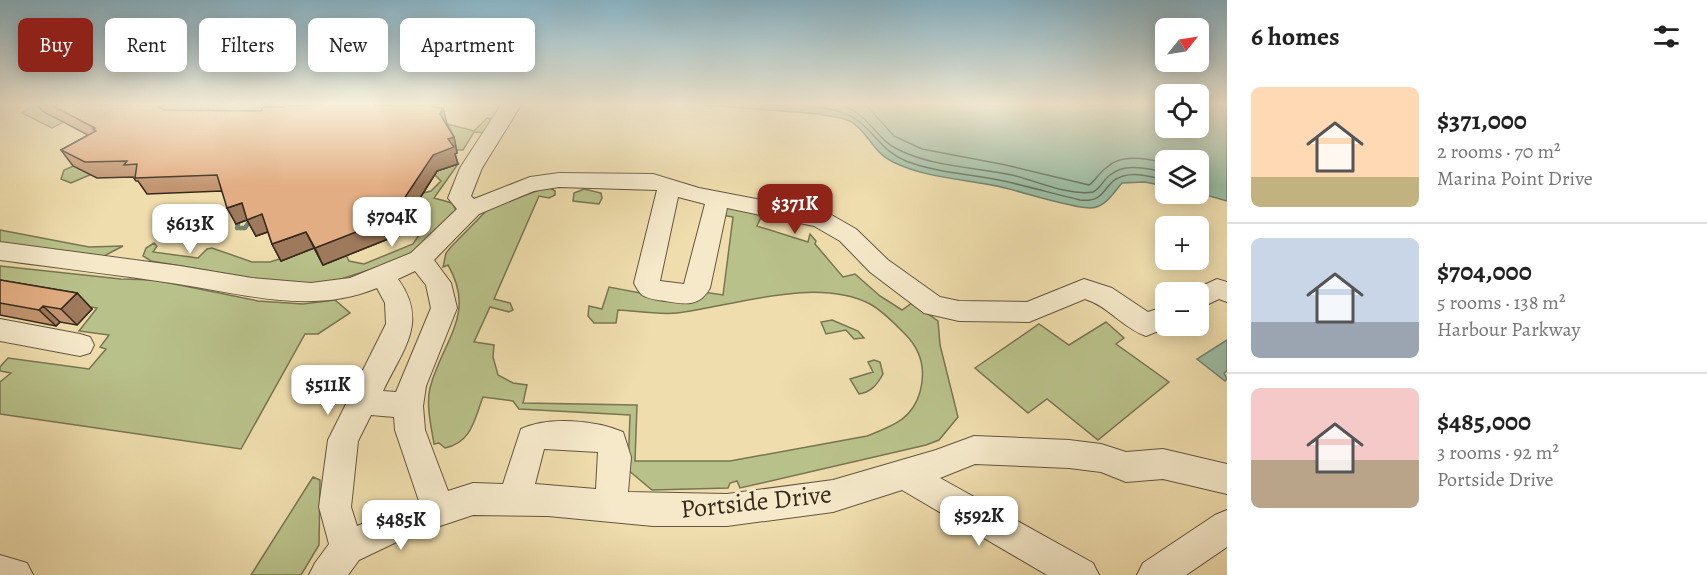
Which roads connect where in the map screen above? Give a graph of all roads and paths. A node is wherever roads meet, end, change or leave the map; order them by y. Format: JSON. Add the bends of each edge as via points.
{"nodes":[{"id":1,"x":494,"y":132,"type":"edge"},
{"id":2,"x":669,"y":187,"type":"junction"},
{"id":3,"x":718,"y":199,"type":"junction"},
{"id":4,"x":471,"y":209,"type":"junction"},
{"id":5,"x":0,"y":251,"type":"edge"},
{"id":6,"x":420,"y":259,"type":"junction"},
{"id":7,"x":382,"y":276,"type":"junction"},
{"id":8,"x":1227,"y":292,"type":"edge"},
{"id":9,"x":1209,"y":293,"type":"edge"},
{"id":10,"x":1155,"y":322,"type":"edge"},
{"id":11,"x":0,"y":330,"type":"edge"},
{"id":12,"x":80,"y":345,"type":"dead end"},
{"id":13,"x":361,"y":401,"type":"junction"},
{"id":14,"x":408,"y":406,"type":"junction"},
{"id":15,"x":903,"y":474,"type":"junction"},
{"id":16,"x":1214,"y":475,"type":"edge"},
{"id":17,"x":515,"y":500,"type":"junction"},
{"id":18,"x":611,"y":506,"type":"junction"},
{"id":19,"x":439,"y":511,"type":"junction"},
{"id":20,"x":1227,"y":527,"type":"edge"},
{"id":21,"x":347,"y":548,"type":"junction"},
{"id":22,"x":0,"y":572,"type":"edge"},
{"id":23,"x":15,"y":575,"type":"edge"},
{"id":24,"x":327,"y":575,"type":"edge"},
{"id":25,"x":1081,"y":575,"type":"edge"},
{"id":26,"x":1155,"y":575,"type":"edge"}],
"edges":[{"from":1,"to":4,"type":"street","via":[[471,168],[459,198]]},
{"from":2,"to":3,"type":"street"},
{"from":2,"to":3,"type":"street","via":[[647,283],[652,289],[688,295],[697,288]]},
{"from":2,"to":4,"type":"street","via":[[653,181],[559,180],[530,184]]},
{"from":3,"to":10,"type":"street","via":[[820,219],[848,235],[879,266],[933,306],[959,311],[1029,312],[1084,288],[1103,295],[1146,326]]},
{"from":4,"to":6,"type":"street"},
{"from":5,"to":7,"type":"street","via":[[311,293],[353,287]]},
{"from":6,"to":7,"type":"street"},
{"from":6,"to":14,"type":"street","via":[[438,283],[444,308],[412,386]]},
{"from":7,"to":13,"type":"street","via":[[399,302],[402,317]]},
{"from":8,"to":9,"type":"street","via":[[1217,289]]},
{"from":11,"to":12,"type":"street"},
{"from":13,"to":14,"type":"street"},
{"from":13,"to":21,"type":"street","via":[[343,440],[335,507]]},
{"from":14,"to":19,"type":"street","via":[[410,430]]},
{"from":15,"to":16,"type":"street","name":"Portside Drive","via":[[974,450],[1001,450],[1101,458],[1126,467],[1163,464]]},
{"from":15,"to":18,"type":"street","name":"Portside Drive","via":[[833,496],[787,504],[717,510]]},
{"from":15,"to":25,"type":"street"},
{"from":17,"to":18,"type":"street","name":"Portside Drive"},
{"from":17,"to":18,"type":"street","via":[[532,439],[540,435],[603,438],[612,442],[615,457]]},
{"from":17,"to":19,"type":"street","name":"Portside Drive","via":[[473,499]]},
{"from":19,"to":21,"type":"street","name":"Portside Drive","via":[[401,523]]},
{"from":20,"to":26,"type":"street"},
{"from":21,"to":24,"type":"street"},
{"from":22,"to":23,"type":"street"}]}
